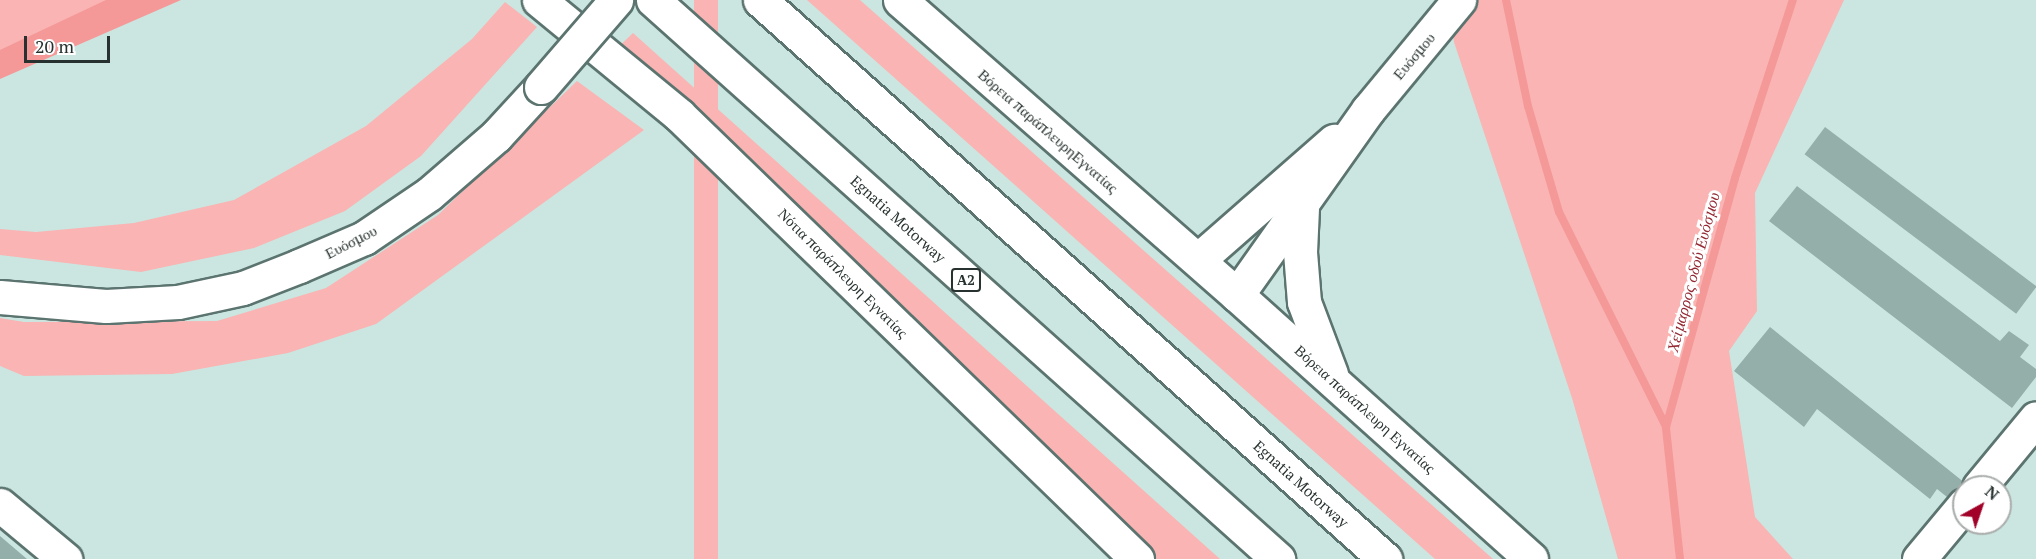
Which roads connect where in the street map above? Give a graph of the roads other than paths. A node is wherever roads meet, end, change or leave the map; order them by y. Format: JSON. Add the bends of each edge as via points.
{"nodes":[{"id":1,"x":539,"y":0,"type":"edge"},
{"id":2,"x":616,"y":0,"type":"edge"},
{"id":3,"x":653,"y":0,"type":"edge"},
{"id":4,"x":760,"y":0,"type":"edge"},
{"id":5,"x":900,"y":0,"type":"edge"},
{"id":6,"x":1459,"y":0,"type":"edge"},
{"id":7,"x":1368,"y":110,"type":"junction"},
{"id":8,"x":1302,"y":208,"type":"junction"},
{"id":9,"x":1198,"y":260,"type":"junction"},
{"id":10,"x":1238,"y":295,"type":"junction"},
{"id":11,"x":0,"y":297,"type":"edge"},
{"id":12,"x":1334,"y":381,"type":"junction"},
{"id":13,"x":2036,"y":418,"type":"edge"},
{"id":14,"x":1989,"y":475,"type":"edge"},
{"id":15,"x":0,"y":505,"type":"edge"},
{"id":16,"x":1952,"y":519,"type":"edge"},
{"id":17,"x":65,"y":559,"type":"edge"},
{"id":18,"x":1137,"y":559,"type":"edge"},
{"id":19,"x":1278,"y":559,"type":"edge"},
{"id":20,"x":1385,"y":559,"type":"edge"},
{"id":21,"x":1531,"y":559,"type":"edge"},
{"id":22,"x":1919,"y":559,"type":"edge"}],
"edges":[{"from":1,"to":18,"type":"main road","name":"Νότια παράπλευρη Εγνατίας","via":[[687,123]]},
{"from":2,"to":11,"type":"main road","name":"Ευόσμου","bridge":true,"via":[[496,136],[429,194],[364,238],[243,288],[178,302],[106,306]]},
{"from":3,"to":19,"type":"main road","name":"Egnatia Motorway","number":"Α2"},
{"from":4,"to":20,"type":"main road","name":"Egnatia Motorway"},
{"from":5,"to":9,"type":"main road","name":"Βόρεια παράπλευρηΕγνατίας"},
{"from":6,"to":7,"type":"main road","name":"Ευόσμου"},
{"from":7,"to":8,"type":"main road"},
{"from":7,"to":9,"type":"main road"},
{"from":8,"to":10,"type":"main road"},
{"from":8,"to":12,"type":"main road","via":[[1300,260],[1304,302]]},
{"from":9,"to":10,"type":"main road","name":"Βόρεια παράπλευρη Εγνατίας"},
{"from":10,"to":12,"type":"main road","name":"Βόρεια παράπλευρη Εγνατίας"},
{"from":12,"to":21,"type":"main road","name":"Βόρεια παράπλευρη Εγνατίας"},
{"from":13,"to":14,"type":"main road"},
{"from":15,"to":17,"type":"main road"},
{"from":16,"to":22,"type":"main road"}]}
